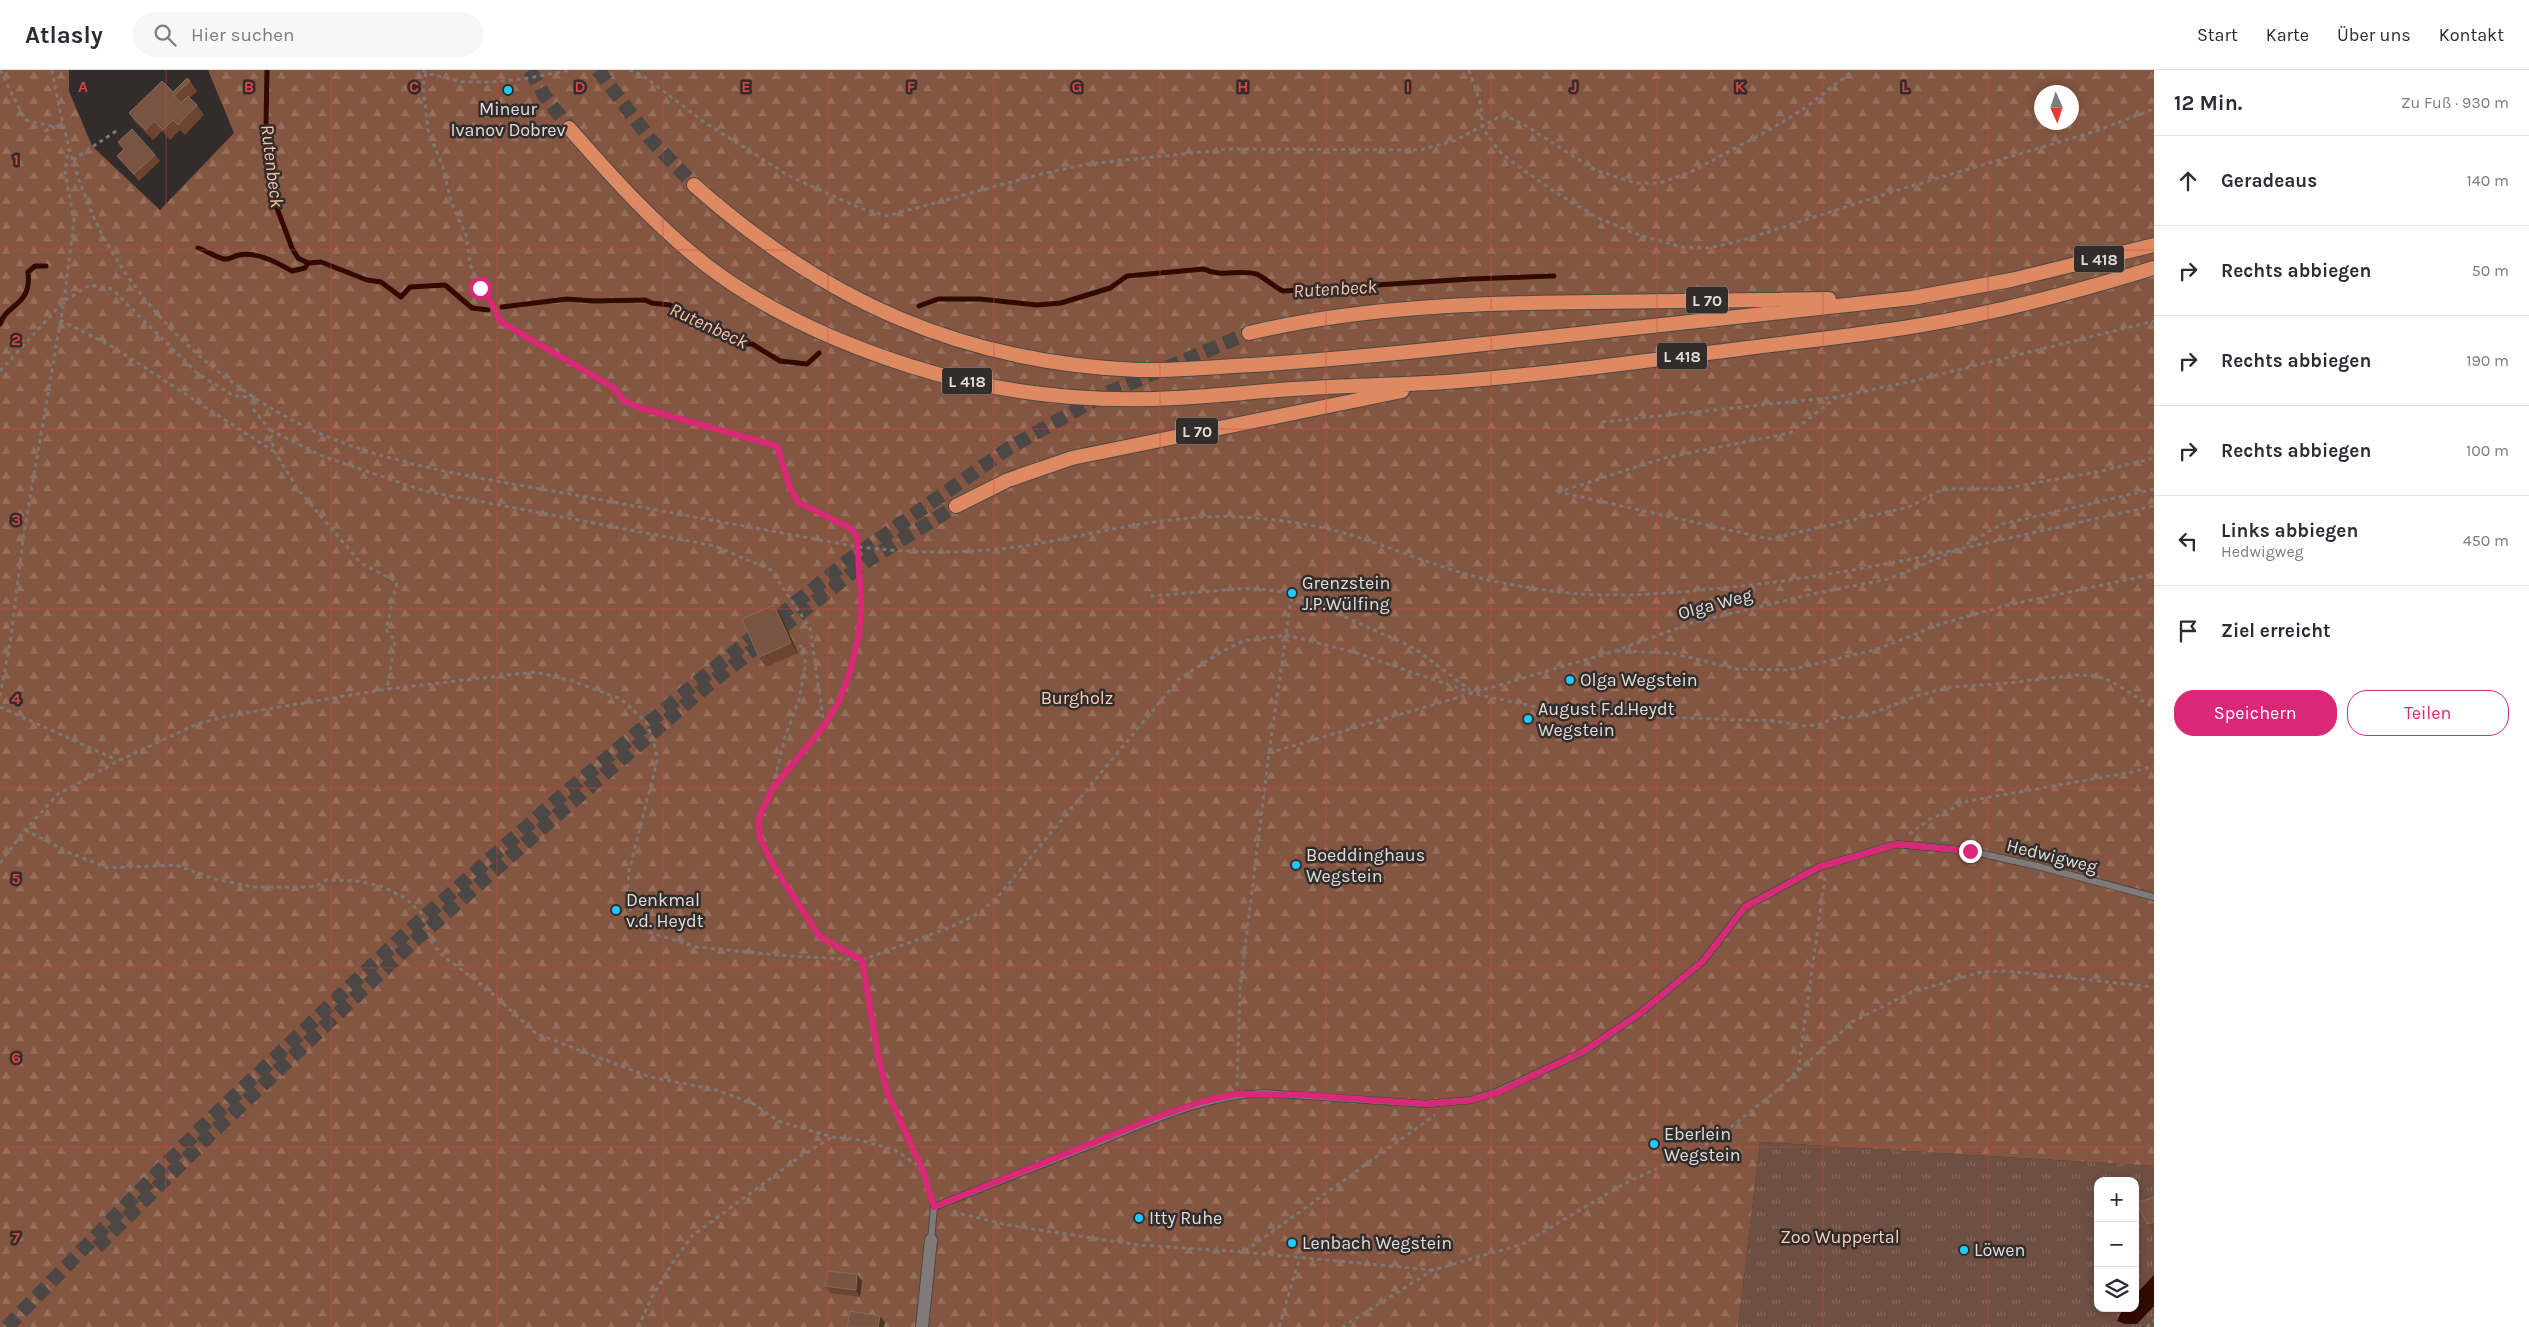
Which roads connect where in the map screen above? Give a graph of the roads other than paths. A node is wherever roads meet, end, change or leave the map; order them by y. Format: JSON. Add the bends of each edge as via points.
{"nodes":[{"id":1,"x":569,"y":128,"type":"tunnel mouth"},
{"id":2,"x":694,"y":185,"type":"tunnel mouth"},
{"id":3,"x":2154,"y":245,"type":"edge"},
{"id":4,"x":2154,"y":268,"type":"edge"},
{"id":5,"x":1912,"y":298,"type":"junction"},
{"id":6,"x":1249,"y":333,"type":"tunnel mouth"},
{"id":7,"x":1446,"y":382,"type":"junction"},
{"id":8,"x":956,"y":506,"type":"tunnel mouth"},
{"id":9,"x":2154,"y":897,"type":"edge"},
{"id":10,"x":931,"y":1240,"type":"joint"},
{"id":11,"x":922,"y":1327,"type":"edge"}],
"edges":[{"from":1,"to":7,"type":"highway","number":"L 418","via":[[620,186],[668,233],[744,292],[827,335],[930,372],[1020,392],[1105,399],[1177,398]]},
{"from":2,"to":5,"type":"highway","number":"L 418","via":[[732,219],[803,270],[880,311],[988,349],[1079,365],[1175,370],[1310,361]]},
{"from":3,"to":5,"type":"highway","number":"L 418","via":[[2019,279]]},
{"from":4,"to":7,"type":"highway","number":"L 418","via":[[2072,293],[1917,326],[1671,358]]},
{"from":5,"to":6,"type":"highway","number":"L 70","via":[[1502,303],[1361,312]]},
{"from":7,"to":8,"type":"highway","number":"L 70","via":[[1072,458],[1008,480]]},
{"from":9,"to":10,"type":"lane","name":"Hedwigweg","via":[[1970,851],[1898,844],[1827,865],[1745,907],[1703,961],[1639,1014],[1582,1052],[1499,1092],[1471,1100],[1398,1104],[1306,1095],[1236,1094],[1201,1102],[934,1207]]},
{"from":10,"to":11,"type":"street"}]}
